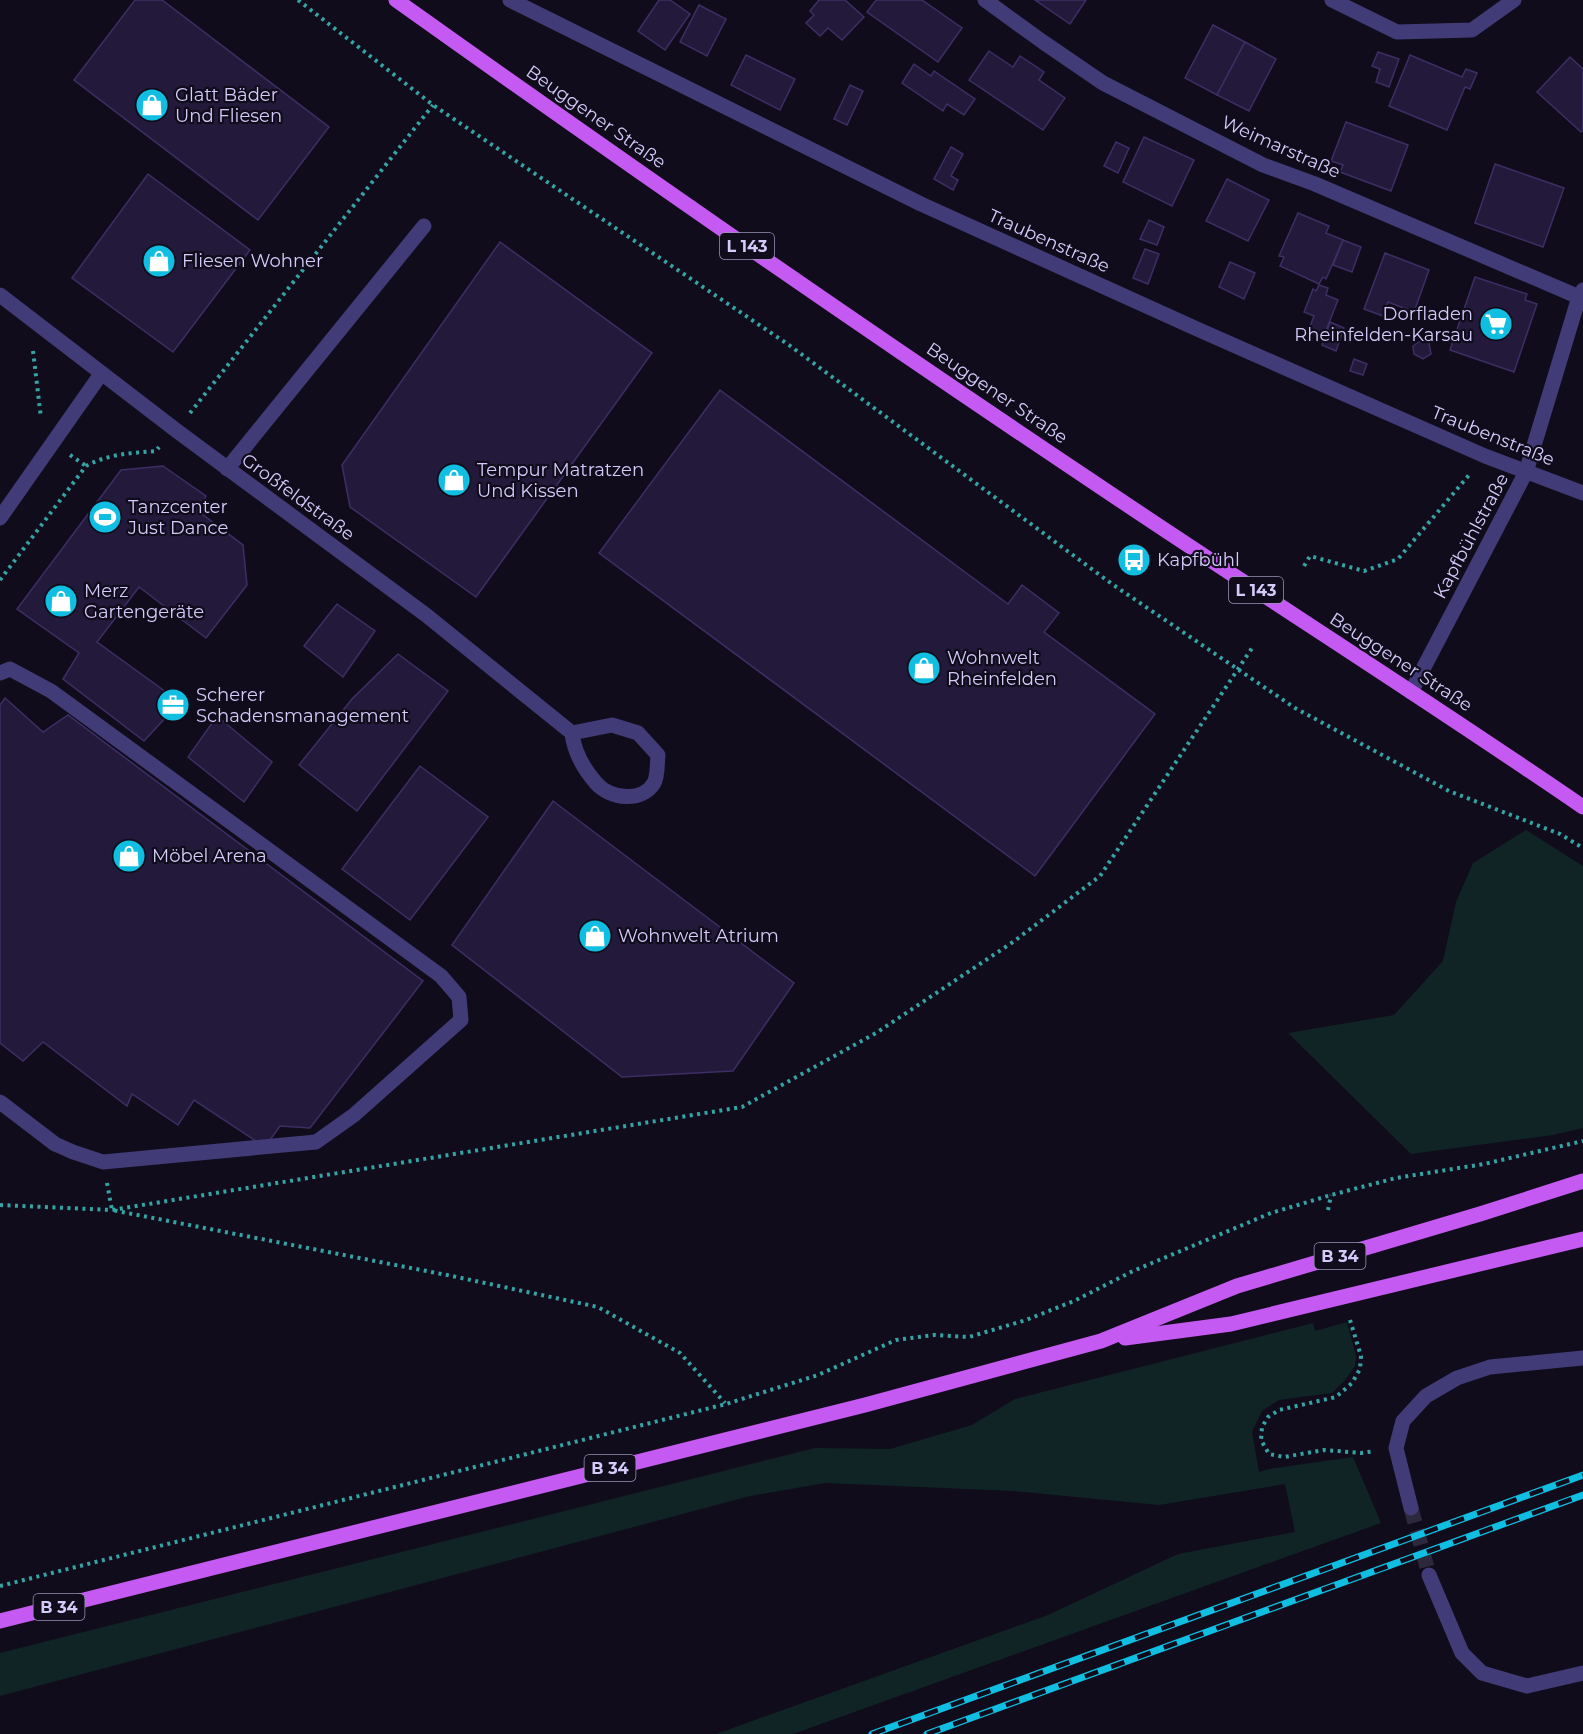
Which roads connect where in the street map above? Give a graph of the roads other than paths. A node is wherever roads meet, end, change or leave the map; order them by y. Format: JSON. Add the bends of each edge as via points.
{"nodes":[{"id":1,"x":396,"y":0,"type":"edge"},
{"id":2,"x":510,"y":0,"type":"edge"},
{"id":3,"x":985,"y":0,"type":"edge"},
{"id":4,"x":1332,"y":0,"type":"edge"},
{"id":5,"x":1514,"y":0,"type":"edge"},
{"id":6,"x":424,"y":226,"type":"dead end"},
{"id":7,"x":1581,"y":293,"type":"edge"},
{"id":8,"x":0,"y":296,"type":"edge"},
{"id":9,"x":101,"y":374,"type":"junction"},
{"id":10,"x":227,"y":469,"type":"junction"},
{"id":11,"x":1526,"y":472,"type":"junction"},
{"id":12,"x":1583,"y":494,"type":"edge"},
{"id":13,"x":0,"y":518,"type":"edge"},
{"id":14,"x":0,"y":673,"type":"edge"},
{"id":15,"x":1411,"y":693,"type":"junction"},
{"id":16,"x":572,"y":733,"type":"junction"},
{"id":17,"x":1583,"y":807,"type":"edge"},
{"id":18,"x":0,"y":1102,"type":"edge"},
{"id":19,"x":1583,"y":1181,"type":"edge"},
{"id":20,"x":1583,"y":1239,"type":"edge"},
{"id":21,"x":1101,"y":1341,"type":"junction"},
{"id":22,"x":1583,"y":1358,"type":"edge"},
{"id":23,"x":1411,"y":1508,"type":"tunnel mouth"},
{"id":24,"x":1429,"y":1575,"type":"tunnel mouth"},
{"id":25,"x":0,"y":1622,"type":"edge"},
{"id":26,"x":1583,"y":1673,"type":"edge"}],
"edges":[{"from":1,"to":15,"type":"main road","name":"Beuggener Straße","number":"L 143","via":[[1032,441]]},
{"from":2,"to":11,"type":"street","name":"Traubenstraße","via":[[921,204]]},
{"from":3,"to":7,"type":"street","name":"Weimarstraße","via":[[1104,83],[1263,165]]},
{"from":4,"to":5,"type":"street","via":[[1397,32],[1472,30]]},
{"from":6,"to":10,"type":"street"},
{"from":7,"to":11,"type":"street","name":"Kapfbühlstraße"},
{"from":8,"to":9,"type":"street","name":"Großfeldstraße"},
{"from":9,"to":10,"type":"street","name":"Großfeldstraße"},
{"from":9,"to":13,"type":"street"},
{"from":10,"to":16,"type":"street","name":"Großfeldstraße","via":[[426,615]]},
{"from":11,"to":12,"type":"street","name":"Traubenstraße"},
{"from":11,"to":15,"type":"street","name":"Kapfbühlstraße"},
{"from":14,"to":18,"type":"street","via":[[10,669],[51,691],[441,976],[459,997],[460,1020],[354,1115],[316,1142],[103,1162],[55,1144]]},
{"from":15,"to":17,"type":"main road","name":"Beuggener Straße","number":"L 143"},
{"from":16,"to":16,"type":"street","via":[[574,749],[597,785],[616,795],[631,797],[644,794],[655,782],[658,755],[638,733],[612,725]]},
{"from":19,"to":21,"type":"main road","number":"B 34","via":[[1237,1286]]},
{"from":20,"to":21,"type":"main road","number":"B 34","via":[[1231,1324]]},
{"from":21,"to":25,"type":"main road","number":"B 34","via":[[865,1405]]},
{"from":22,"to":23,"type":"street","via":[[1490,1367],[1457,1378],[1426,1395],[1403,1421],[1396,1448]]},
{"from":24,"to":26,"type":"street","via":[[1462,1653],[1482,1673],[1527,1686]]}]}
